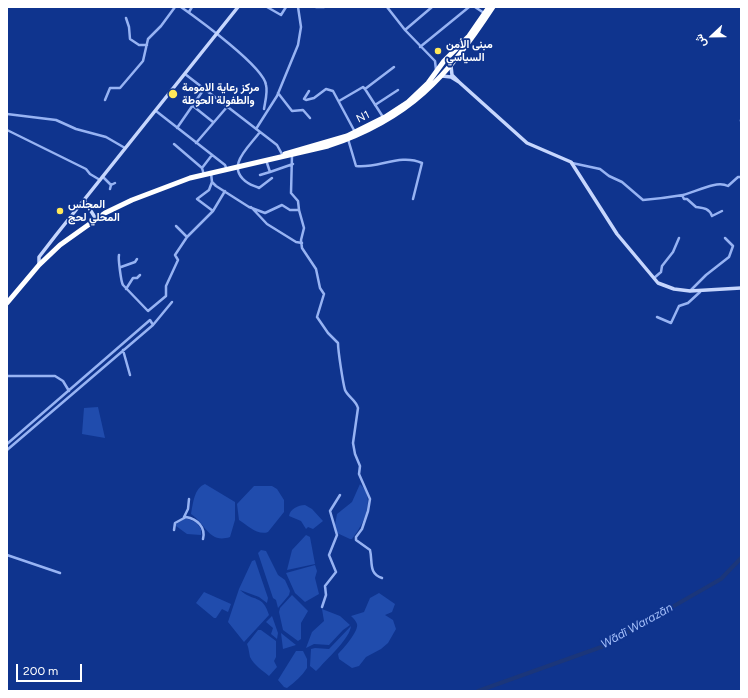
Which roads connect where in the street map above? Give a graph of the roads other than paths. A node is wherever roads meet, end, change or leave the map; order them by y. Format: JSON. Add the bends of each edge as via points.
{"nodes":[{"id":1,"x":175,"y":7,"type":"edge"},
{"id":2,"x":182,"y":7,"type":"edge"},
{"id":3,"x":192,"y":7,"type":"edge"},
{"id":4,"x":238,"y":7,"type":"edge"},
{"id":5,"x":267,"y":7,"type":"edge"},
{"id":6,"x":286,"y":7,"type":"edge"},
{"id":7,"x":303,"y":7,"type":"edge"},
{"id":8,"x":316,"y":7,"type":"edge"},
{"id":9,"x":324,"y":7,"type":"edge"},
{"id":10,"x":387,"y":7,"type":"edge"},
{"id":11,"x":432,"y":7,"type":"edge"},
{"id":12,"x":469,"y":7,"type":"edge"},
{"id":13,"x":475,"y":7,"type":"edge"},
{"id":14,"x":493,"y":7,"type":"edge"},
{"id":15,"x":298,"y":8,"type":"edge"},
{"id":16,"x":486,"y":9,"type":"edge"},
{"id":17,"x":189,"y":12,"type":"junction"},
{"id":18,"x":126,"y":18,"type":"dead end"},
{"id":19,"x":405,"y":30,"type":"junction"},
{"id":20,"x":218,"y":34,"type":"junction"},
{"id":21,"x":147,"y":45,"type":"junction"},
{"id":22,"x":420,"y":47,"type":"junction"},
{"id":23,"x":428,"y":56,"type":"junction"},
{"id":24,"x":445,"y":60,"type":"junction"},
{"id":25,"x":451,"y":66,"type":"junction"},
{"id":26,"x":394,"y":67,"type":"dead end"},
{"id":27,"x":436,"y":71,"type":"junction"},
{"id":28,"x":185,"y":73,"type":"junction"},
{"id":29,"x":442,"y":76,"type":"junction"},
{"id":30,"x":459,"y":82,"type":"junction"},
{"id":31,"x":204,"y":89,"type":"junction"},
{"id":32,"x":365,"y":89,"type":"junction"},
{"id":33,"x":398,"y":90,"type":"dead end"},
{"id":34,"x":309,"y":91,"type":"dead end"},
{"id":35,"x":278,"y":93,"type":"junction"},
{"id":36,"x":105,"y":100,"type":"dead end"},
{"id":37,"x":339,"y":102,"type":"junction"},
{"id":38,"x":375,"y":105,"type":"junction"},
{"id":39,"x":193,"y":106,"type":"junction"},
{"id":40,"x":227,"y":106,"type":"junction"},
{"id":41,"x":264,"y":109,"type":"dead end"},
{"id":42,"x":156,"y":111,"type":"junction"},
{"id":43,"x":7,"y":114,"type":"edge"},
{"id":44,"x":310,"y":118,"type":"dead end"},
{"id":45,"x":383,"y":118,"type":"junction"},
{"id":46,"x":213,"y":122,"type":"junction"},
{"id":47,"x":177,"y":128,"type":"junction"},
{"id":48,"x":256,"y":129,"type":"junction"},
{"id":49,"x":7,"y":130,"type":"edge"},
{"id":50,"x":260,"y":132,"type":"junction"},
{"id":51,"x":355,"y":132,"type":"junction"},
{"id":52,"x":348,"y":139,"type":"junction"},
{"id":53,"x":196,"y":143,"type":"junction"},
{"id":54,"x":174,"y":144,"type":"dead end"},
{"id":55,"x":125,"y":149,"type":"junction"},
{"id":56,"x":212,"y":155,"type":"junction"},
{"id":57,"x":292,"y":155,"type":"junction"},
{"id":58,"x":283,"y":156,"type":"junction"},
{"id":59,"x":266,"y":160,"type":"junction"},
{"id":60,"x":571,"y":162,"type":"junction"},
{"id":61,"x":293,"y":164,"type":"junction"},
{"id":62,"x":236,"y":167,"type":"junction"},
{"id":63,"x":202,"y":168,"type":"junction"},
{"id":64,"x":227,"y":170,"type":"junction"},
{"id":65,"x":270,"y":172,"type":"junction"},
{"id":66,"x":211,"y":173,"type":"junction"},
{"id":67,"x":204,"y":175,"type":"junction"},
{"id":68,"x":260,"y":175,"type":"dead end"},
{"id":69,"x":741,"y":177,"type":"edge"},
{"id":70,"x":272,"y":178,"type":"dead end"},
{"id":71,"x":101,"y":179,"type":"junction"},
{"id":72,"x":212,"y":182,"type":"junction"},
{"id":73,"x":115,"y":183,"type":"dead end"},
{"id":74,"x":111,"y":185,"type":"junction"},
{"id":75,"x":110,"y":189,"type":"dead end"},
{"id":76,"x":225,"y":191,"type":"junction"},
{"id":77,"x":682,"y":195,"type":"junction"},
{"id":78,"x":413,"y":199,"type":"dead end"},
{"id":79,"x":84,"y":200,"type":"junction"},
{"id":80,"x":250,"y":207,"type":"junction"},
{"id":81,"x":299,"y":210,"type":"junction"},
{"id":82,"x":213,"y":211,"type":"junction"},
{"id":83,"x":722,"y":211,"type":"dead end"},
{"id":84,"x":96,"y":219,"type":"junction"},
{"id":85,"x":176,"y":226,"type":"dead end"},
{"id":86,"x":186,"y":237,"type":"junction"},
{"id":87,"x":679,"y":238,"type":"dead end"},
{"id":88,"x":725,"y":238,"type":"dead end"},
{"id":89,"x":302,"y":243,"type":"junction"},
{"id":90,"x":119,"y":256,"type":"dead end"},
{"id":91,"x":137,"y":259,"type":"dead end"},
{"id":92,"x":39,"y":265,"type":"junction"},
{"id":93,"x":121,"y":267,"type":"junction"},
{"id":94,"x":140,"y":275,"type":"dead end"},
{"id":95,"x":654,"y":278,"type":"junction"},
{"id":96,"x":741,"y":288,"type":"edge"},
{"id":97,"x":126,"y":289,"type":"junction"},
{"id":98,"x":690,"y":291,"type":"junction"},
{"id":99,"x":700,"y":292,"type":"junction"},
{"id":100,"x":172,"y":302,"type":"dead end"},
{"id":101,"x":7,"y":303,"type":"edge"},
{"id":102,"x":657,"y":317,"type":"dead end"},
{"id":103,"x":153,"y":325,"type":"junction"},
{"id":104,"x":124,"y":350,"type":"junction"},
{"id":105,"x":7,"y":376,"type":"edge"},
{"id":106,"x":130,"y":376,"type":"dead end"},
{"id":107,"x":69,"y":391,"type":"junction"},
{"id":108,"x":7,"y":444,"type":"edge"},
{"id":109,"x":7,"y":450,"type":"edge"},
{"id":110,"x":340,"y":495,"type":"dead end"},
{"id":111,"x":189,"y":499,"type":"dead end"},
{"id":112,"x":184,"y":517,"type":"junction"},
{"id":113,"x":174,"y":530,"type":"dead end"},
{"id":114,"x":204,"y":539,"type":"dead end"},
{"id":115,"x":7,"y":555,"type":"edge"},
{"id":116,"x":60,"y":573,"type":"dead end"},
{"id":117,"x":382,"y":578,"type":"dead end"},
{"id":118,"x":322,"y":607,"type":"dead end"}],
"edges":[{"from":1,"to":21,"type":"street","via":[[148,39]]},
{"from":2,"to":17,"type":"street"},
{"from":3,"to":17,"type":"street"},
{"from":4,"to":20,"type":"street"},
{"from":5,"to":6,"type":"street","via":[[281,15]]},
{"from":7,"to":15,"type":"street"},
{"from":8,"to":9,"type":"street"},
{"from":10,"to":19,"type":"street"},
{"from":11,"to":19,"type":"street"},
{"from":12,"to":22,"type":"street"},
{"from":13,"to":16,"type":"street"},
{"from":14,"to":25,"type":"highway","number":"N1"},
{"from":15,"to":35,"type":"street","via":[[301,33]]},
{"from":16,"to":24,"type":"highway","via":[[469,36]]},
{"from":17,"to":20,"type":"street"},
{"from":18,"to":21,"type":"street","via":[[130,27],[130,38],[139,46]]},
{"from":19,"to":22,"type":"street"},
{"from":20,"to":28,"type":"street"},
{"from":20,"to":41,"type":"street","via":[[256,69],[264,80]]},
{"from":21,"to":36,"type":"street","via":[[143,61],[120,88],[110,88]]},
{"from":22,"to":23,"type":"street"},
{"from":23,"to":24,"type":"street","via":[[438,61]]},
{"from":23,"to":27,"type":"street","via":[[435,61]]},
{"from":24,"to":25,"type":"highway","via":[[451,61]]},
{"from":24,"to":27,"type":"highway","name":"N1"},
{"from":25,"to":29,"type":"highway","number":"N1"},
{"from":25,"to":30,"type":"street","via":[[452,75]]},
{"from":26,"to":32,"type":"street"},
{"from":27,"to":29,"type":"highway","via":[[436,76]]},
{"from":27,"to":45,"type":"highway","name":"N1","number":"N1","via":[[428,83],[408,102]]},
{"from":28,"to":31,"type":"street"},
{"from":28,"to":42,"type":"street"},
{"from":29,"to":30,"type":"street","via":[[451,77]]},
{"from":29,"to":52,"type":"highway","number":"N1","via":[[419,98],[400,111],[375,127]]},
{"from":30,"to":60,"type":"street","via":[[527,143]]},
{"from":31,"to":39,"type":"street"},
{"from":31,"to":40,"type":"street"},
{"from":32,"to":37,"type":"street","via":[[363,87]]},
{"from":32,"to":38,"type":"street"},
{"from":33,"to":38,"type":"street"},
{"from":34,"to":37,"type":"street","via":[[304,99],[306,100],[314,98],[326,89],[333,91]]},
{"from":35,"to":44,"type":"street","via":[[292,110],[303,110]]},
{"from":35,"to":48,"type":"street"},
{"from":37,"to":51,"type":"street"},
{"from":38,"to":45,"type":"street"},
{"from":39,"to":46,"type":"street"},
{"from":39,"to":47,"type":"street"},
{"from":40,"to":46,"type":"street"},
{"from":40,"to":48,"type":"street"},
{"from":42,"to":47,"type":"street"},
{"from":42,"to":55,"type":"street"},
{"from":43,"to":55,"type":"street","via":[[56,120],[76,129],[106,137]]},
{"from":45,"to":51,"type":"highway","name":"N1","number":"N1"},
{"from":46,"to":53,"type":"street"},
{"from":47,"to":53,"type":"street"},
{"from":48,"to":50,"type":"street"},
{"from":49,"to":71,"type":"street"},
{"from":50,"to":58,"type":"street","via":[[277,145]]},
{"from":50,"to":62,"type":"street","via":[[238,160]]},
{"from":51,"to":58,"type":"highway","name":"N1","number":"N1"},
{"from":52,"to":57,"type":"highway","number":"N1"},
{"from":52,"to":78,"type":"street","via":[[356,166],[380,165],[398,159],[422,162]]},
{"from":53,"to":56,"type":"street"},
{"from":54,"to":63,"type":"street"},
{"from":55,"to":71,"type":"street"},
{"from":56,"to":63,"type":"street"},
{"from":56,"to":64,"type":"street","via":[[225,165]]},
{"from":57,"to":58,"type":"highway","number":"N1"},
{"from":57,"to":61,"type":"street"},
{"from":58,"to":59,"type":"highway","number":"N1"},
{"from":59,"to":62,"type":"highway","number":"N1"},
{"from":59,"to":65,"type":"street"},
{"from":60,"to":77,"type":"street","via":[[600,169],[622,182],[643,200]]},
{"from":60,"to":95,"type":"street","via":[[617,234]]},
{"from":61,"to":65,"type":"street"},
{"from":61,"to":81,"type":"street","via":[[291,193],[298,201]]},
{"from":62,"to":64,"type":"highway","number":"N1"},
{"from":62,"to":70,"type":"street","via":[[248,184],[259,188]]},
{"from":63,"to":67,"type":"street"},
{"from":64,"to":66,"type":"highway","number":"N1"},
{"from":65,"to":68,"type":"street"},
{"from":66,"to":67,"type":"highway","number":"N1"},
{"from":66,"to":72,"type":"street"},
{"from":67,"to":84,"type":"highway","number":"N1","via":[[150,192]]},
{"from":69,"to":77,"type":"street","via":[[728,186],[721,184]]},
{"from":71,"to":74,"type":"street"},
{"from":71,"to":79,"type":"street"},
{"from":72,"to":76,"type":"street"},
{"from":72,"to":82,"type":"street","via":[[209,190],[197,199]]},
{"from":73,"to":74,"type":"street"},
{"from":74,"to":75,"type":"street"},
{"from":76,"to":80,"type":"street"},
{"from":76,"to":82,"type":"street"},
{"from":77,"to":83,"type":"street","via":[[696,207],[709,210],[712,216]]},
{"from":79,"to":84,"type":"street"},
{"from":79,"to":92,"type":"street","via":[[39,257]]},
{"from":80,"to":81,"type":"street","via":[[265,213],[282,205],[290,210]]},
{"from":80,"to":89,"type":"street","via":[[267,224]]},
{"from":81,"to":89,"type":"street","via":[[304,228]]},
{"from":82,"to":86,"type":"street"},
{"from":84,"to":92,"type":"highway","number":"N1","via":[[70,237]]},
{"from":85,"to":86,"type":"street"},
{"from":86,"to":97,"type":"street","via":[[175,256],[178,260],[166,286],[166,296],[157,304],[148,311]]},
{"from":87,"to":95,"type":"street","via":[[661,272]]},
{"from":88,"to":98,"type":"street","via":[[733,246],[729,258]]},
{"from":89,"to":117,"type":"street","via":[[306,256],[316,269],[324,294],[317,317],[338,343],[344,388],[357,403],[358,408],[353,443],[360,466],[359,474],[370,499],[356,540],[370,550],[371,570]]},
{"from":90,"to":93,"type":"street"},
{"from":91,"to":93,"type":"street"},
{"from":92,"to":101,"type":"highway","number":"N1"},
{"from":93,"to":97,"type":"street","via":[[120,281]]},
{"from":94,"to":97,"type":"street","via":[[133,278]]},
{"from":95,"to":98,"type":"street","via":[[665,287]]},
{"from":96,"to":99,"type":"street"},
{"from":98,"to":99,"type":"street"},
{"from":99,"to":102,"type":"street","via":[[688,303],[679,306],[671,323]]},
{"from":100,"to":103,"type":"street"},
{"from":103,"to":104,"type":"street"},
{"from":103,"to":107,"type":"street","via":[[150,320]]},
{"from":104,"to":106,"type":"street"},
{"from":104,"to":109,"type":"street"},
{"from":105,"to":107,"type":"street","via":[[55,376],[63,381]]},
{"from":107,"to":108,"type":"street"},
{"from":110,"to":118,"type":"street","via":[[330,511],[337,535],[330,555],[336,572],[325,586],[326,595]]},
{"from":111,"to":112,"type":"street"},
{"from":112,"to":113,"type":"street","via":[[175,523]]},
{"from":112,"to":114,"type":"street","via":[[189,517],[200,524],[205,533]]},
{"from":115,"to":116,"type":"street"}]}
